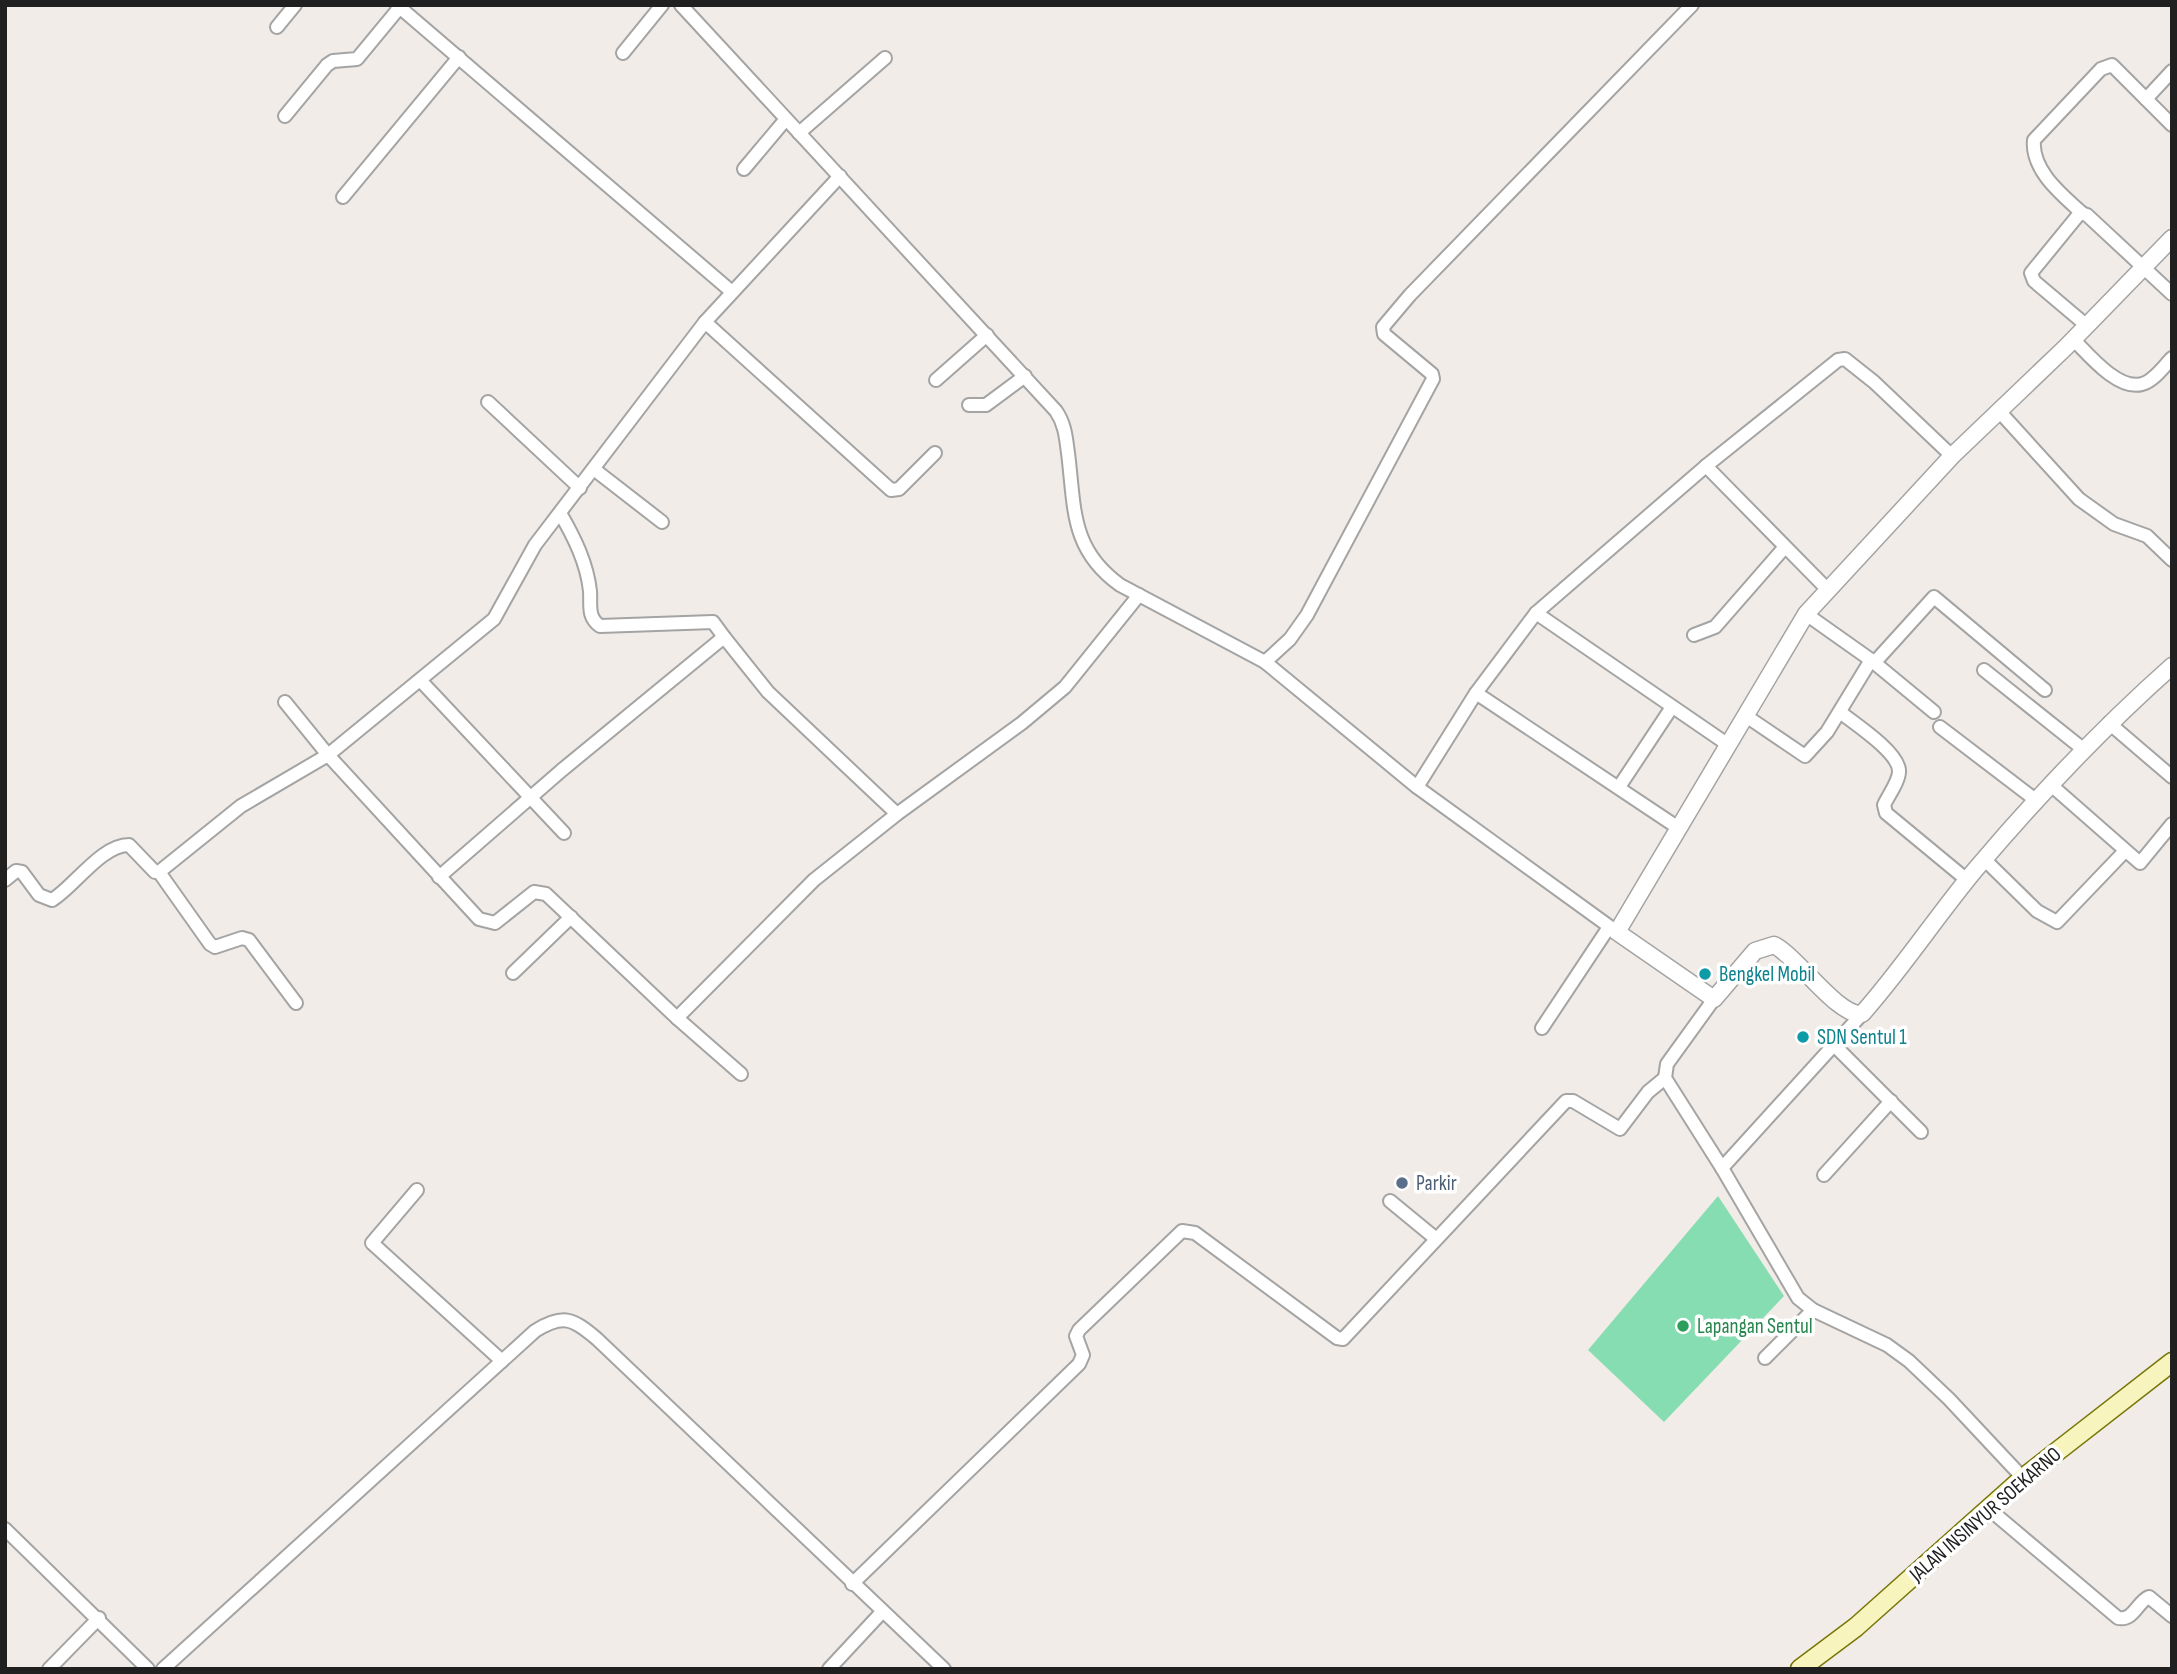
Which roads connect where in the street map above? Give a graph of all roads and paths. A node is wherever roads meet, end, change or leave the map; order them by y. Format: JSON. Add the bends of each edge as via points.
{"nodes":[{"id":1,"x":295,"y":5,"type":"edge"},
{"id":2,"x":662,"y":5,"type":"edge"},
{"id":3,"x":681,"y":5,"type":"edge"},
{"id":4,"x":1692,"y":5,"type":"edge"},
{"id":5,"x":398,"y":6,"type":"edge"},
{"id":6,"x":277,"y":27,"type":"dead end"},
{"id":7,"x":624,"y":53,"type":"dead end"},
{"id":8,"x":459,"y":57,"type":"junction"},
{"id":9,"x":886,"y":58,"type":"dead end"},
{"id":10,"x":2172,"y":71,"type":"edge"},
{"id":11,"x":2146,"y":99,"type":"junction"},
{"id":12,"x":285,"y":116,"type":"dead end"},
{"id":13,"x":786,"y":119,"type":"junction"},
{"id":14,"x":2172,"y":125,"type":"edge"},
{"id":15,"x":799,"y":133,"type":"junction"},
{"id":16,"x":744,"y":169,"type":"dead end"},
{"id":17,"x":840,"y":176,"type":"junction"},
{"id":18,"x":343,"y":197,"type":"dead end"},
{"id":19,"x":2082,"y":213,"type":"junction"},
{"id":20,"x":2172,"y":238,"type":"edge"},
{"id":21,"x":2144,"y":267,"type":"junction"},
{"id":22,"x":732,"y":292,"type":"junction"},
{"id":23,"x":2172,"y":294,"type":"edge"},
{"id":24,"x":705,"y":322,"type":"junction"},
{"id":25,"x":2086,"y":324,"type":"junction"},
{"id":26,"x":987,"y":335,"type":"junction"},
{"id":27,"x":2073,"y":339,"type":"junction"},
{"id":28,"x":2172,"y":358,"type":"edge"},
{"id":29,"x":1025,"y":376,"type":"junction"},
{"id":30,"x":936,"y":380,"type":"dead end"},
{"id":31,"x":488,"y":402,"type":"dead end"},
{"id":32,"x":969,"y":405,"type":"dead end"},
{"id":33,"x":1998,"y":411,"type":"junction"},
{"id":34,"x":935,"y":453,"type":"dead end"},
{"id":35,"x":1952,"y":456,"type":"junction"},
{"id":36,"x":1706,"y":466,"type":"junction"},
{"id":37,"x":595,"y":470,"type":"junction"},
{"id":38,"x":580,"y":488,"type":"junction"},
{"id":39,"x":560,"y":513,"type":"junction"},
{"id":40,"x":662,"y":522,"type":"dead end"},
{"id":41,"x":1784,"y":548,"type":"junction"},
{"id":42,"x":2172,"y":560,"type":"edge"},
{"id":43,"x":1827,"y":589,"type":"junction"},
{"id":44,"x":1139,"y":595,"type":"junction"},
{"id":45,"x":1536,"y":613,"type":"junction"},
{"id":46,"x":1806,"y":614,"type":"junction"},
{"id":47,"x":1694,"y":635,"type":"dead end"},
{"id":48,"x":724,"y":637,"type":"junction"},
{"id":49,"x":1873,"y":661,"type":"junction"},
{"id":50,"x":1265,"y":662,"type":"junction"},
{"id":51,"x":2172,"y":666,"type":"edge"},
{"id":52,"x":1984,"y":670,"type":"dead end"},
{"id":53,"x":420,"y":680,"type":"junction"},
{"id":54,"x":2045,"y":690,"type":"dead end"},
{"id":55,"x":1476,"y":693,"type":"junction"},
{"id":56,"x":285,"y":702,"type":"dead end"},
{"id":57,"x":1672,"y":707,"type":"junction"},
{"id":58,"x":1840,"y":712,"type":"junction"},
{"id":59,"x":1934,"y":712,"type":"dead end"},
{"id":60,"x":1746,"y":716,"type":"junction"},
{"id":61,"x":2109,"y":723,"type":"junction"},
{"id":62,"x":1940,"y":727,"type":"dead end"},
{"id":63,"x":1727,"y":744,"type":"junction"},
{"id":64,"x":2083,"y":749,"type":"junction"},
{"id":65,"x":328,"y":755,"type":"junction"},
{"id":66,"x":2172,"y":777,"type":"edge"},
{"id":67,"x":2050,"y":785,"type":"junction"},
{"id":68,"x":1417,"y":787,"type":"junction"},
{"id":69,"x":1619,"y":787,"type":"junction"},
{"id":70,"x":531,"y":797,"type":"junction"},
{"id":71,"x":2037,"y":802,"type":"junction"},
{"id":72,"x":897,"y":814,"type":"junction"},
{"id":73,"x":2172,"y":824,"type":"edge"},
{"id":74,"x":1677,"y":828,"type":"junction"},
{"id":75,"x":564,"y":833,"type":"dead end"},
{"id":76,"x":2125,"y":851,"type":"junction"},
{"id":77,"x":1984,"y":859,"type":"junction"},
{"id":78,"x":159,"y":872,"type":"junction"},
{"id":79,"x":439,"y":877,"type":"junction"},
{"id":80,"x":5,"y":880,"type":"edge"},
{"id":81,"x":1967,"y":880,"type":"junction"},
{"id":82,"x":570,"y":917,"type":"junction"},
{"id":83,"x":1613,"y":930,"type":"junction"},
{"id":84,"x":513,"y":973,"type":"dead end"},
{"id":85,"x":1714,"y":999,"type":"junction"},
{"id":86,"x":296,"y":1003,"type":"dead end"},
{"id":87,"x":1862,"y":1014,"type":"junction"},
{"id":88,"x":677,"y":1018,"type":"junction"},
{"id":89,"x":1542,"y":1028,"type":"dead end"},
{"id":90,"x":1834,"y":1045,"type":"junction"},
{"id":91,"x":741,"y":1074,"type":"dead end"},
{"id":92,"x":1665,"y":1078,"type":"junction"},
{"id":93,"x":1891,"y":1101,"type":"junction"},
{"id":94,"x":1921,"y":1132,"type":"dead end"},
{"id":95,"x":1722,"y":1168,"type":"junction"},
{"id":96,"x":1824,"y":1175,"type":"dead end"},
{"id":97,"x":417,"y":1190,"type":"dead end"},
{"id":98,"x":1390,"y":1201,"type":"dead end"},
{"id":99,"x":1436,"y":1238,"type":"junction"},
{"id":100,"x":1813,"y":1310,"type":"junction"},
{"id":101,"x":1765,"y":1358,"type":"dead end"},
{"id":102,"x":502,"y":1362,"type":"junction"},
{"id":103,"x":2172,"y":1362,"type":"edge"},
{"id":104,"x":2023,"y":1478,"type":"junction"},
{"id":105,"x":1989,"y":1509,"type":"junction"},
{"id":106,"x":5,"y":1529,"type":"edge"},
{"id":107,"x":852,"y":1584,"type":"junction"},
{"id":108,"x":882,"y":1612,"type":"junction"},
{"id":109,"x":2172,"y":1616,"type":"edge"},
{"id":110,"x":99,"y":1618,"type":"junction"},
{"id":111,"x":49,"y":1669,"type":"edge"},
{"id":112,"x":148,"y":1669,"type":"edge"},
{"id":113,"x":163,"y":1669,"type":"edge"},
{"id":114,"x":829,"y":1669,"type":"edge"},
{"id":115,"x":944,"y":1669,"type":"edge"},
{"id":116,"x":1800,"y":1669,"type":"edge"}],
"edges":[{"from":1,"to":6,"type":"street"},
{"from":2,"to":7,"type":"street"},
{"from":3,"to":13,"type":"street"},
{"from":4,"to":50,"type":"street","via":[[1383,327],[1384,334],[1433,379],[1307,615]]},
{"from":5,"to":8,"type":"street"},
{"from":5,"to":12,"type":"street","via":[[357,59],[327,65]]},
{"from":8,"to":18,"type":"street"},
{"from":8,"to":22,"type":"street"},
{"from":9,"to":15,"type":"street"},
{"from":10,"to":11,"type":"street"},
{"from":11,"to":14,"type":"street"},
{"from":11,"to":19,"type":"street","via":[[2106,65],[2036,134],[2033,147],[2040,167]]},
{"from":13,"to":15,"type":"street"},
{"from":13,"to":16,"type":"street"},
{"from":15,"to":17,"type":"street"},
{"from":17,"to":22,"type":"street"},
{"from":17,"to":26,"type":"street"},
{"from":19,"to":21,"type":"street"},
{"from":19,"to":25,"type":"street","via":[[2031,273],[2034,281]]},
{"from":20,"to":21,"type":"street"},
{"from":21,"to":23,"type":"street"},
{"from":21,"to":25,"type":"street"},
{"from":22,"to":24,"type":"street"},
{"from":24,"to":34,"type":"street","via":[[891,490],[900,489]]},
{"from":24,"to":37,"type":"street"},
{"from":25,"to":27,"type":"street"},
{"from":26,"to":29,"type":"street"},
{"from":26,"to":30,"type":"street"},
{"from":27,"to":28,"type":"street","via":[[2112,374],[2135,384],[2148,381]]},
{"from":27,"to":33,"type":"street"},
{"from":29,"to":32,"type":"street","via":[[986,405]]},
{"from":29,"to":44,"type":"street","via":[[1062,420],[1073,513],[1088,554],[1102,572]]},
{"from":31,"to":38,"type":"street"},
{"from":33,"to":35,"type":"street"},
{"from":33,"to":42,"type":"street","via":[[2079,499],[2114,524],[2147,536]]},
{"from":35,"to":36,"type":"street","via":[[1874,382],[1842,359]]},
{"from":35,"to":43,"type":"street"},
{"from":36,"to":41,"type":"street"},
{"from":36,"to":45,"type":"street"},
{"from":37,"to":38,"type":"street"},
{"from":37,"to":40,"type":"street"},
{"from":38,"to":39,"type":"street"},
{"from":39,"to":48,"type":"street","via":[[585,569],[594,621],[608,627],[713,622]]},
{"from":39,"to":53,"type":"street","via":[[529,554],[494,619]]},
{"from":41,"to":43,"type":"street"},
{"from":41,"to":47,"type":"street","via":[[1715,627]]},
{"from":43,"to":46,"type":"street"},
{"from":44,"to":50,"type":"street"},
{"from":44,"to":72,"type":"street","via":[[1065,687]]},
{"from":45,"to":55,"type":"street"},
{"from":45,"to":57,"type":"street"},
{"from":46,"to":49,"type":"street"},
{"from":46,"to":60,"type":"street"},
{"from":48,"to":70,"type":"street"},
{"from":48,"to":72,"type":"street","via":[[768,692]]},
{"from":49,"to":54,"type":"street","via":[[1934,597]]},
{"from":49,"to":58,"type":"street"},
{"from":49,"to":59,"type":"street"},
{"from":50,"to":68,"type":"street"},
{"from":51,"to":61,"type":"street"},
{"from":52,"to":64,"type":"street"},
{"from":53,"to":65,"type":"street"},
{"from":53,"to":70,"type":"street"},
{"from":55,"to":68,"type":"street"},
{"from":55,"to":69,"type":"street"},
{"from":56,"to":65,"type":"street"},
{"from":57,"to":63,"type":"street"},
{"from":57,"to":69,"type":"street"},
{"from":58,"to":60,"type":"street","via":[[1805,756]]},
{"from":58,"to":81,"type":"street","via":[[1896,762],[1899,774],[1884,805],[1886,813]]},
{"from":60,"to":63,"type":"street"},
{"from":61,"to":64,"type":"street"},
{"from":61,"to":66,"type":"street"},
{"from":62,"to":71,"type":"street"},
{"from":63,"to":74,"type":"street"},
{"from":64,"to":67,"type":"street"},
{"from":65,"to":78,"type":"street","via":[[234,811]]},
{"from":65,"to":79,"type":"street"},
{"from":67,"to":71,"type":"street"},
{"from":67,"to":76,"type":"street"},
{"from":68,"to":83,"type":"street"},
{"from":69,"to":74,"type":"street"},
{"from":70,"to":75,"type":"street"},
{"from":70,"to":79,"type":"street"},
{"from":71,"to":77,"type":"street"},
{"from":72,"to":88,"type":"street","via":[[785,906]]},
{"from":73,"to":76,"type":"street","via":[[2144,862]]},
{"from":74,"to":83,"type":"street"},
{"from":76,"to":77,"type":"street","via":[[2057,922],[2037,911]]},
{"from":77,"to":81,"type":"street"},
{"from":78,"to":80,"type":"street","via":[[126,844],[77,876],[52,900],[39,895],[22,872]]},
{"from":78,"to":86,"type":"street","via":[[210,944],[249,940]]},
{"from":79,"to":82,"type":"street","via":[[484,922],[495,922],[539,891]]},
{"from":81,"to":87,"type":"street"},
{"from":82,"to":84,"type":"street"},
{"from":82,"to":88,"type":"street"},
{"from":83,"to":85,"type":"street"},
{"from":83,"to":89,"type":"street"},
{"from":85,"to":87,"type":"street","via":[[1755,951],[1774,945],[1848,1011]]},
{"from":85,"to":92,"type":"street","via":[[1667,1064]]},
{"from":87,"to":90,"type":"street"},
{"from":88,"to":91,"type":"street"},
{"from":90,"to":93,"type":"street"},
{"from":90,"to":95,"type":"street"},
{"from":92,"to":95,"type":"street"},
{"from":92,"to":99,"type":"street","via":[[1620,1129],[1566,1101]]},
{"from":93,"to":94,"type":"street"},
{"from":93,"to":96,"type":"street"},
{"from":95,"to":100,"type":"street","via":[[1787,1283]]},
{"from":97,"to":102,"type":"street","via":[[372,1243]]},
{"from":98,"to":99,"type":"street"},
{"from":99,"to":107,"type":"street","via":[[1347,1336],[1339,1339],[1195,1233],[1182,1231],[1079,1330],[1076,1336],[1083,1355],[1079,1364]]},
{"from":100,"to":101,"type":"street"},
{"from":100,"to":104,"type":"street","via":[[1887,1345],[1909,1361]]},
{"from":102,"to":107,"type":"street","via":[[547,1324],[568,1319],[577,1322]]},
{"from":102,"to":113,"type":"street"},
{"from":103,"to":104,"type":"main road","name":"JALAN INSINYUR SOEKARNO"},
{"from":104,"to":105,"type":"main road","name":"JALAN INSINYUR SOEKARNO"},
{"from":105,"to":109,"type":"street","via":[[2118,1618],[2133,1615],[2149,1597]]},
{"from":105,"to":116,"type":"main road","name":"JALAN INSINYUR SOEKARNO","via":[[1856,1627]]},
{"from":106,"to":110,"type":"street"},
{"from":107,"to":108,"type":"street"},
{"from":108,"to":114,"type":"street"},
{"from":108,"to":115,"type":"street"},
{"from":110,"to":111,"type":"street"},
{"from":110,"to":112,"type":"street"}]}
